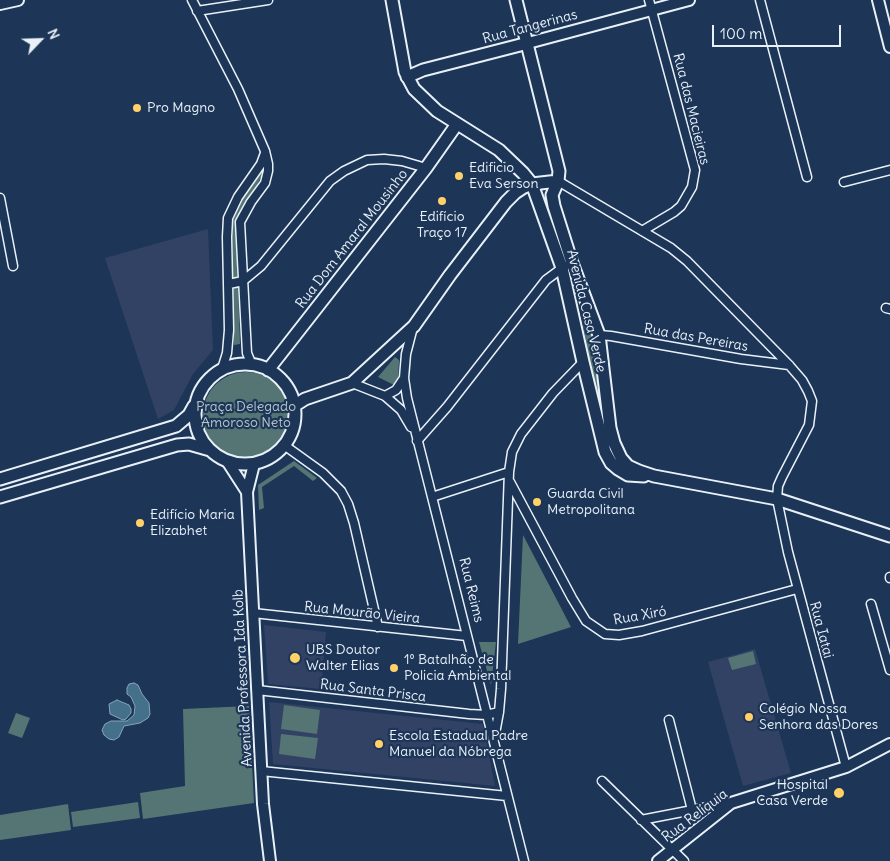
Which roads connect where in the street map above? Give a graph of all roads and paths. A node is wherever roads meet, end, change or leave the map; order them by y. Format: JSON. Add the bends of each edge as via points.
{"nodes":[{"id":1,"x":18,"y":0,"type":"edge"},
{"id":2,"x":192,"y":0,"type":"edge"},
{"id":3,"x":268,"y":0,"type":"edge"},
{"id":4,"x":392,"y":0,"type":"edge"},
{"id":5,"x":516,"y":0,"type":"edge"},
{"id":6,"x":689,"y":0,"type":"edge"},
{"id":7,"x":760,"y":0,"type":"edge"},
{"id":8,"x":878,"y":0,"type":"edge"},
{"id":9,"x":0,"y":4,"type":"edge"},
{"id":10,"x":651,"y":5,"type":"edge"},
{"id":11,"x":197,"y":11,"type":"junction"},
{"id":12,"x":528,"y":43,"type":"junction"},
{"id":13,"x":890,"y":46,"type":"edge"},
{"id":14,"x":407,"y":77,"type":"junction"},
{"id":15,"x":458,"y":124,"type":"junction"},
{"id":16,"x":265,"y":151,"type":"junction"},
{"id":17,"x":426,"y":168,"type":"junction"},
{"id":18,"x":890,"y":170,"type":"edge"},
{"id":19,"x":807,"y":177,"type":"dead end"},
{"id":20,"x":558,"y":181,"type":"junction"},
{"id":21,"x":844,"y":182,"type":"dead end"},
{"id":22,"x":532,"y":184,"type":"junction"},
{"id":23,"x":0,"y":198,"type":"edge"},
{"id":24,"x":642,"y":231,"type":"junction"},
{"id":25,"x":567,"y":265,"type":"junction"},
{"id":26,"x":13,"y":266,"type":"dead end"},
{"id":27,"x":243,"y":281,"type":"junction"},
{"id":28,"x":229,"y":284,"type":"junction"},
{"id":29,"x":414,"y":326,"type":"junction"},
{"id":30,"x":599,"y":335,"type":"junction"},
{"id":31,"x":582,"y":362,"type":"junction"},
{"id":32,"x":252,"y":364,"type":"junction"},
{"id":33,"x":789,"y":365,"type":"junction"},
{"id":34,"x":222,"y":369,"type":"junction"},
{"id":35,"x":268,"y":370,"type":"junction"},
{"id":36,"x":404,"y":378,"type":"junction"},
{"id":37,"x":352,"y":383,"type":"junction"},
{"id":38,"x":385,"y":396,"type":"junction"},
{"id":39,"x":196,"y":402,"type":"junction"},
{"id":40,"x":294,"y":406,"type":"junction"},
{"id":41,"x":416,"y":439,"type":"junction"},
{"id":42,"x":284,"y":445,"type":"junction"},
{"id":43,"x":210,"y":450,"type":"junction"},
{"id":44,"x":227,"y":461,"type":"junction"},
{"id":45,"x":254,"y":464,"type":"junction"},
{"id":46,"x":509,"y":476,"type":"junction"},
{"id":47,"x":654,"y":476,"type":"junction"},
{"id":48,"x":0,"y":479,"type":"edge"},
{"id":49,"x":247,"y":492,"type":"junction"},
{"id":50,"x":0,"y":496,"type":"edge"},
{"id":51,"x":432,"y":497,"type":"junction"},
{"id":52,"x":777,"y":499,"type":"junction"},
{"id":53,"x":890,"y":536,"type":"edge"},
{"id":54,"x":797,"y":589,"type":"junction"},
{"id":55,"x":871,"y":604,"type":"dead end"},
{"id":56,"x":253,"y":613,"type":"junction"},
{"id":57,"x":378,"y":628,"type":"junction"},
{"id":58,"x":467,"y":636,"type":"junction"},
{"id":59,"x":890,"y":670,"type":"edge"},
{"id":60,"x":257,"y":690,"type":"junction"},
{"id":61,"x":499,"y":712,"type":"junction"},
{"id":62,"x":486,"y":715,"type":"junction"},
{"id":63,"x":669,"y":720,"type":"dead end"},
{"id":64,"x":494,"y":739,"type":"junction"},
{"id":65,"x":890,"y":744,"type":"edge"},
{"id":66,"x":846,"y":767,"type":"junction"},
{"id":67,"x":261,"y":771,"type":"junction"},
{"id":68,"x":602,"y":781,"type":"dead end"},
{"id":69,"x":508,"y":796,"type":"junction"},
{"id":70,"x":731,"y":803,"type":"junction"},
{"id":71,"x":692,"y":810,"type":"junction"},
{"id":72,"x":641,"y":820,"type":"junction"},
{"id":73,"x":672,"y":850,"type":"junction"},
{"id":74,"x":270,"y":861,"type":"edge"},
{"id":75,"x":524,"y":861,"type":"edge"},
{"id":76,"x":658,"y":861,"type":"edge"},
{"id":77,"x":684,"y":861,"type":"edge"}],
"edges":[{"from":1,"to":9,"type":"street"},
{"from":2,"to":11,"type":"street"},
{"from":3,"to":11,"type":"street"},
{"from":4,"to":14,"type":"main road","name":"Avenida Casa Verde"},
{"from":5,"to":12,"type":"main road","name":"Avenida Casa Verde"},
{"from":6,"to":10,"type":"street","name":"Rua Tangerinas"},
{"from":7,"to":19,"type":"street"},
{"from":8,"to":13,"type":"street"},
{"from":10,"to":12,"type":"street","name":"Rua Tangerinas"},
{"from":10,"to":24,"type":"street","name":"Rua das Macieiras","via":[[695,170],[692,188],[682,206]]},
{"from":11,"to":16,"type":"street","via":[[238,89]]},
{"from":12,"to":14,"type":"main road","name":"Rua Tangerinas"},
{"from":12,"to":20,"type":"main road","name":"Avenida Casa Verde","via":[[559,171]]},
{"from":14,"to":15,"type":"main road","name":"Avenida Casa Verde","via":[[422,98]]},
{"from":15,"to":17,"type":"main road","name":"Rua Dom Amaral Mousinho"},
{"from":15,"to":22,"type":"main road","name":"Avenida Casa Verde","via":[[499,150]]},
{"from":16,"to":27,"type":"street","via":[[268,178],[240,222]]},
{"from":16,"to":28,"type":"street","via":[[261,164],[228,218]]},
{"from":17,"to":27,"type":"street","via":[[384,159],[367,160],[344,171],[330,181],[261,266]]},
{"from":17,"to":35,"type":"main road","name":"Rua Dom Amaral Mousinho"},
{"from":18,"to":21,"type":"street"},
{"from":20,"to":22,"type":"main road","name":"Rua Reims"},
{"from":20,"to":24,"type":"street"},
{"from":20,"to":25,"type":"main road","name":"Avenida Casa Verde","via":[[552,195]]},
{"from":22,"to":25,"type":"main road","name":"Avenida Casa Verde"},
{"from":22,"to":29,"type":"main road","name":"Rua Reims","via":[[506,202]]},
{"from":23,"to":26,"type":"street"},
{"from":24,"to":33,"type":"street","via":[[687,260]]},
{"from":25,"to":30,"type":"main road","name":"Avenida Casa Verde"},
{"from":25,"to":31,"type":"main road","name":"Avenida Casa Verde"},
{"from":25,"to":41,"type":"street","via":[[546,280],[447,407]]},
{"from":27,"to":28,"type":"street"},
{"from":27,"to":32,"type":"street","via":[[247,353]]},
{"from":28,"to":34,"type":"street","via":[[229,330]]},
{"from":29,"to":36,"type":"street","name":"Rua Reims","via":[[406,354]]},
{"from":29,"to":37,"type":"main road","name":"Rua Reims"},
{"from":30,"to":33,"type":"street","name":"Rua das Pereiras"},
{"from":30,"to":47,"type":"main road","name":"Avenida Casa Verde","via":[[614,443],[628,466]]},
{"from":31,"to":46,"type":"street","via":[[521,434],[512,452]]},
{"from":31,"to":47,"type":"main road","name":"Avenida Casa Verde","via":[[602,442],[611,463],[634,477]]},
{"from":32,"to":34,"type":"main road"},
{"from":32,"to":35,"type":"main road"},
{"from":33,"to":52,"type":"street","via":[[808,391],[812,414],[802,442],[778,486]]},
{"from":34,"to":39,"type":"main road","via":[[205,383]]},
{"from":35,"to":40,"type":"main road","via":[[288,389]]},
{"from":36,"to":38,"type":"street","via":[[396,390]]},
{"from":36,"to":41,"type":"street","name":"Rua Reims"},
{"from":37,"to":38,"type":"street"},
{"from":37,"to":40,"type":"main road"},
{"from":38,"to":41,"type":"street","via":[[400,410]]},
{"from":39,"to":43,"type":"main road","via":[[196,428]]},
{"from":39,"to":48,"type":"main road","via":[[189,415],[176,426]]},
{"from":40,"to":42,"type":"main road","via":[[291,433]]},
{"from":41,"to":51,"type":"street","name":"Rua Reims"},
{"from":42,"to":45,"type":"main road","via":[[270,457]]},
{"from":42,"to":57,"type":"street","via":[[323,473],[341,491],[348,504]]},
{"from":43,"to":44,"type":"main road"},
{"from":43,"to":50,"type":"main road","via":[[189,444],[178,445]]},
{"from":44,"to":45,"type":"main road"},
{"from":44,"to":49,"type":"street","name":"Avenida Professora Ida Kolb"},
{"from":45,"to":49,"type":"street","name":"Avenida Professora Ida Kolb"},
{"from":46,"to":51,"type":"street"},
{"from":46,"to":54,"type":"street","name":"Rua Xiró","via":[[582,613],[591,625],[605,634],[642,632]]},
{"from":46,"to":61,"type":"street"},
{"from":47,"to":52,"type":"main road","name":"Avenida Casa Verde"},
{"from":49,"to":56,"type":"street","name":"Avenida Professora Ida Kolb"},
{"from":51,"to":58,"type":"street","name":"Rua Reims"},
{"from":52,"to":53,"type":"main road","name":"Avenida Casa Verde"},
{"from":52,"to":54,"type":"street","name":"Rua Iatai"},
{"from":54,"to":66,"type":"street","name":"Rua Iatai"},
{"from":55,"to":59,"type":"street"},
{"from":56,"to":57,"type":"street","name":"Rua Mourão Vieira"},
{"from":56,"to":60,"type":"street","name":"Avenida Professora Ida Kolb"},
{"from":57,"to":58,"type":"street","name":"Rua Mourão Vieira"},
{"from":58,"to":62,"type":"street","name":"Rua Reims"},
{"from":60,"to":62,"type":"street","name":"Rua Santa Prisca"},
{"from":60,"to":67,"type":"street","name":"Avenida Professora Ida Kolb"},
{"from":61,"to":62,"type":"street","name":"Rua Santa Prisca"},
{"from":61,"to":64,"type":"street"},
{"from":62,"to":64,"type":"street","name":"Rua Reims"},
{"from":63,"to":71,"type":"street"},
{"from":64,"to":69,"type":"street","name":"Rua Reims"},
{"from":65,"to":66,"type":"street","name":"Rua Relíquia"},
{"from":66,"to":70,"type":"street","name":"Rua Relíquia"},
{"from":67,"to":69,"type":"street"},
{"from":67,"to":74,"type":"street","name":"Avenida Professora Ida Kolb"},
{"from":68,"to":72,"type":"street"},
{"from":69,"to":75,"type":"street","name":"Rua Reims"},
{"from":70,"to":71,"type":"street"},
{"from":70,"to":73,"type":"street","name":"Rua Relíquia"},
{"from":71,"to":72,"type":"street"},
{"from":72,"to":73,"type":"street"},
{"from":73,"to":76,"type":"street","name":"Rua Relíquia"},
{"from":73,"to":77,"type":"street"}]}
